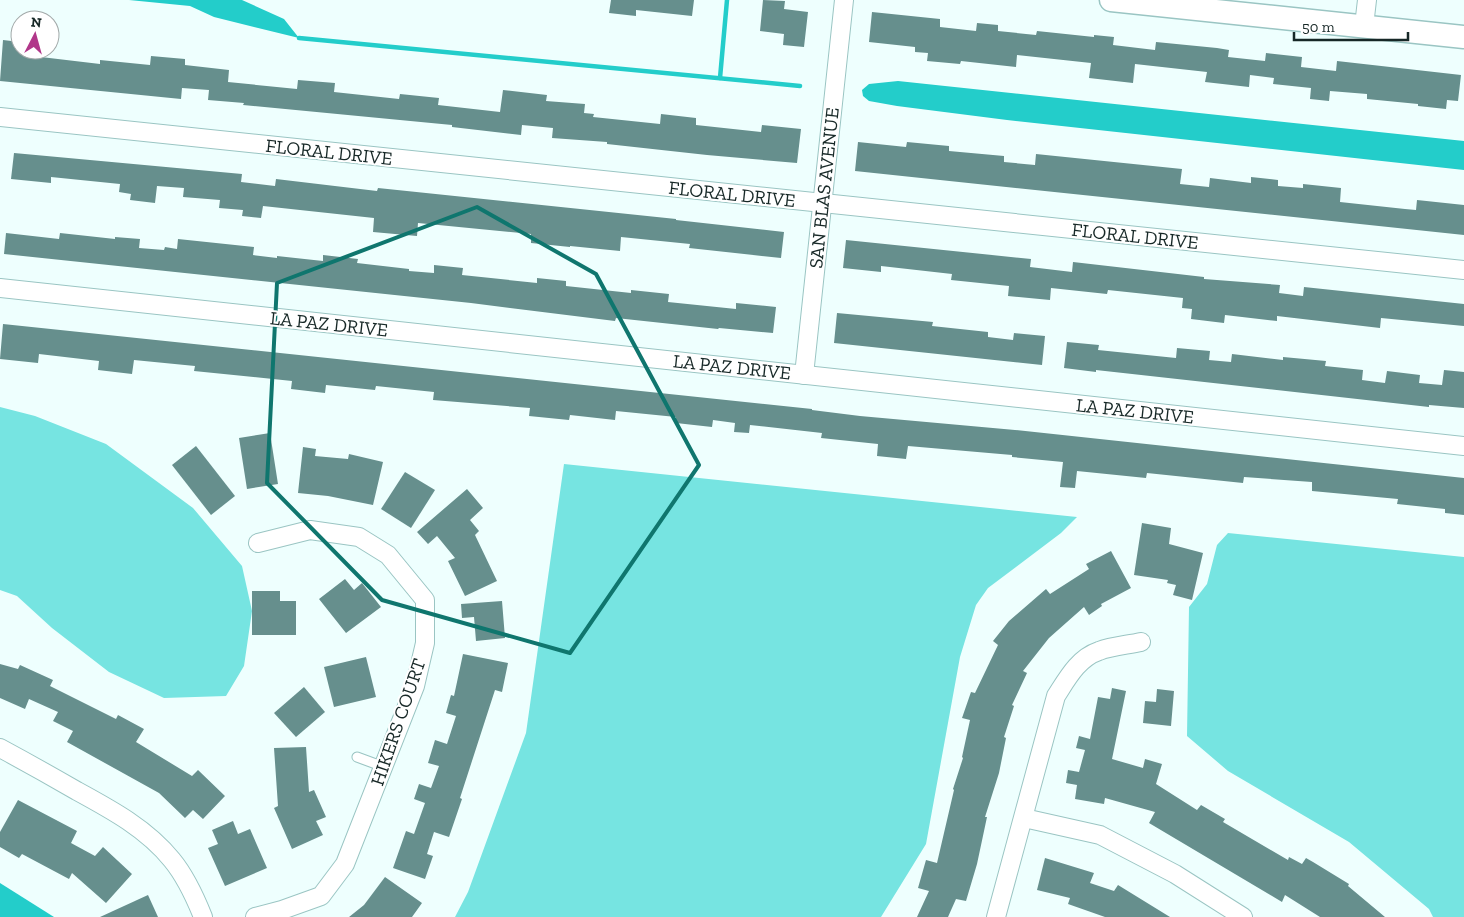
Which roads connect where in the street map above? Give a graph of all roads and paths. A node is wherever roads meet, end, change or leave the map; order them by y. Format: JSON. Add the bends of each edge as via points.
{"nodes":[{"id":1,"x":844,"y":0,"type":"edge"},
{"id":2,"x":1111,"y":0,"type":"edge"},
{"id":3,"x":1367,"y":0,"type":"edge"},
{"id":4,"x":1193,"y":4,"type":"edge"},
{"id":5,"x":1364,"y":26,"type":"junction"},
{"id":6,"x":1464,"y":37,"type":"edge"},
{"id":7,"x":0,"y":117,"type":"edge"},
{"id":8,"x":822,"y":204,"type":"junction"},
{"id":9,"x":1464,"y":270,"type":"edge"},
{"id":10,"x":0,"y":288,"type":"edge"},
{"id":11,"x":804,"y":375,"type":"junction"},
{"id":12,"x":1464,"y":446,"type":"edge"},
{"id":13,"x":258,"y":543,"type":"dead end"},
{"id":14,"x":1141,"y":642,"type":"dead end"},
{"id":15,"x":0,"y":748,"type":"edge"},
{"id":16,"x":357,"y":757,"type":"dead end"},
{"id":17,"x":384,"y":767,"type":"junction"},
{"id":18,"x":1024,"y":818,"type":"junction"},
{"id":19,"x":203,"y":917,"type":"edge"},
{"id":20,"x":255,"y":917,"type":"edge"},
{"id":21,"x":996,"y":917,"type":"edge"},
{"id":22,"x":1243,"y":917,"type":"edge"}],
"edges":[{"from":1,"to":8,"type":"street","name":"SAN BLAS AVENUE"},
{"from":2,"to":4,"type":"street"},
{"from":3,"to":5,"type":"street"},
{"from":4,"to":5,"type":"street"},
{"from":5,"to":6,"type":"street"},
{"from":7,"to":8,"type":"street","name":"FLORAL DRIVE"},
{"from":8,"to":9,"type":"street","name":"FLORAL DRIVE"},
{"from":8,"to":11,"type":"street","name":"SAN BLAS AVENUE"},
{"from":10,"to":11,"type":"street","name":"LA PAZ DRIVE"},
{"from":11,"to":12,"type":"street","name":"LA PAZ DRIVE"},
{"from":13,"to":17,"type":"street","name":"HIKERS COURT","via":[[310,530],[359,537],[388,555],[425,600],[425,643],[415,686]]},
{"from":14,"to":18,"type":"street","via":[[1098,651],[1070,673],[1056,696]]},
{"from":15,"to":19,"type":"street","via":[[104,806],[151,838],[173,861],[192,890]]},
{"from":16,"to":17,"type":"lane"},
{"from":17,"to":20,"type":"street","name":"HIKERS COURT","via":[[345,864],[320,896]]},
{"from":18,"to":21,"type":"street"},
{"from":18,"to":22,"type":"street","via":[[1100,835],[1175,874]]}]}
